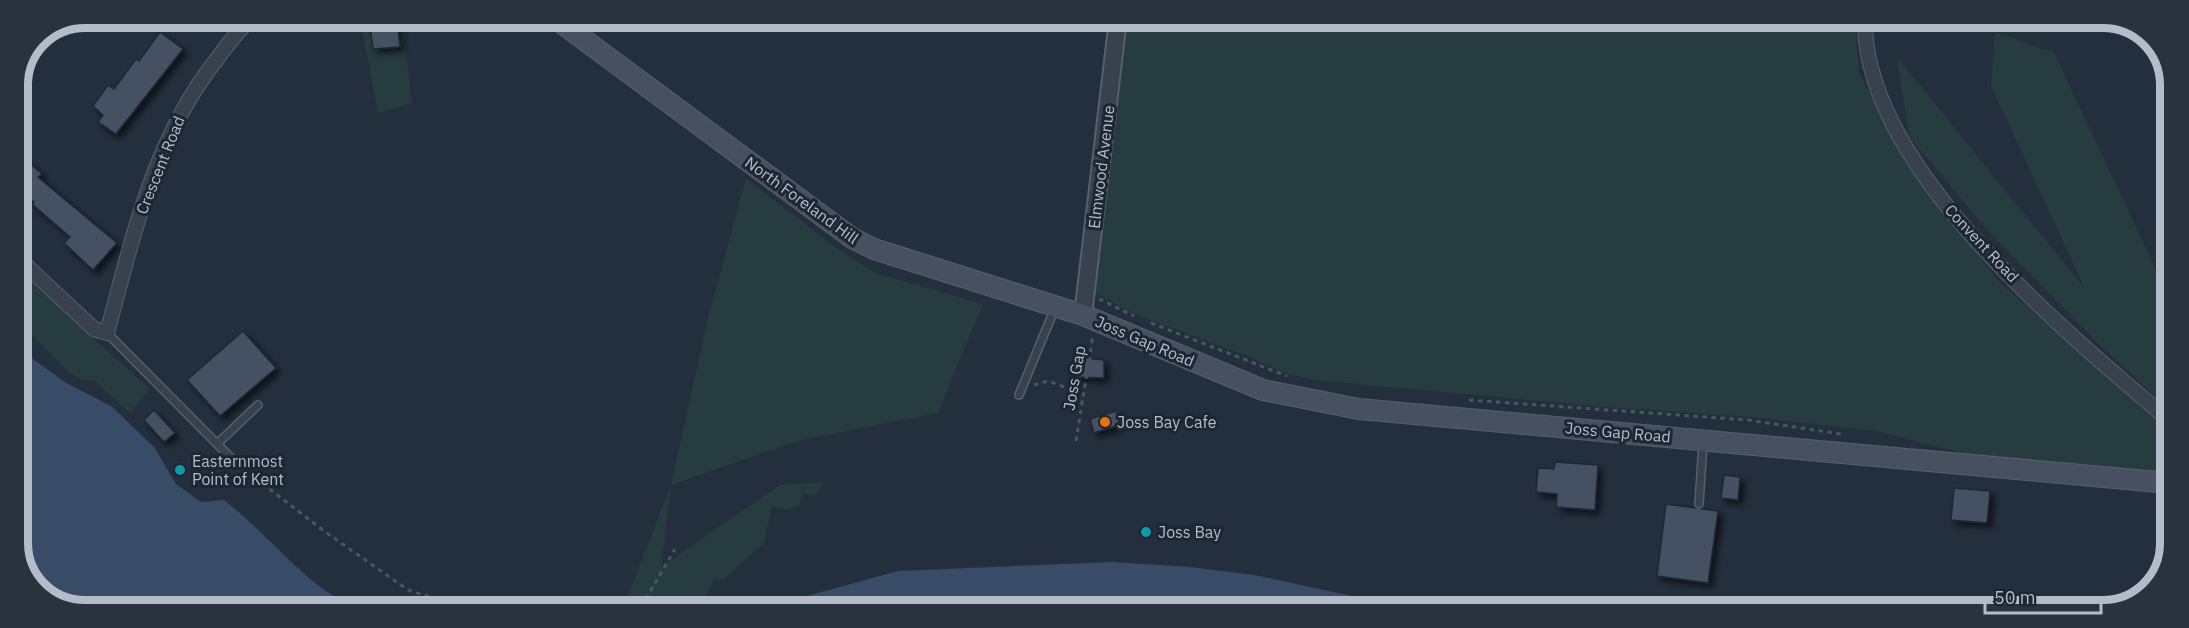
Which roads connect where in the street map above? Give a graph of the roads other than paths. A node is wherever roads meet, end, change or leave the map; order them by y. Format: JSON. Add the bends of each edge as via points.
{"nodes":[{"id":1,"x":241,"y":28,"type":"edge"},
{"id":2,"x":569,"y":28,"type":"edge"},
{"id":3,"x":1117,"y":28,"type":"edge"},
{"id":4,"x":1865,"y":28,"type":"edge"},
{"id":5,"x":28,"y":268,"type":"edge"},
{"id":6,"x":1056,"y":306,"type":"junction"},
{"id":7,"x":1088,"y":310,"type":"junction"},
{"id":8,"x":107,"y":333,"type":"junction"},
{"id":9,"x":1019,"y":395,"type":"dead end"},
{"id":10,"x":258,"y":405,"type":"dead end"},
{"id":11,"x":2160,"y":412,"type":"edge"},
{"id":12,"x":1703,"y":440,"type":"junction"},
{"id":13,"x":217,"y":444,"type":"junction"},
{"id":14,"x":233,"y":460,"type":"road end"},
{"id":15,"x":2160,"y":482,"type":"edge"},
{"id":16,"x":1699,"y":504,"type":"dead end"}],
"edges":[{"from":1,"to":8,"type":"street","name":"Crescent Road","via":[[201,79],[172,128],[146,193]]},
{"from":2,"to":6,"type":"main road","name":"North Foreland Hill","via":[[852,238],[890,256]]},
{"from":3,"to":7,"type":"street","name":"Elmwood Avenue"},
{"from":4,"to":11,"type":"street","name":"Convent Road","via":[[1872,78],[1897,132],[1946,205],[2008,273]]},
{"from":5,"to":8,"type":"street","via":[[94,329]]},
{"from":6,"to":7,"type":"main road","name":"North Foreland Hill"},
{"from":6,"to":9,"type":"lane"},
{"from":7,"to":12,"type":"main road","name":"Joss Gap Road","via":[[1263,390],[1359,409]]},
{"from":8,"to":13,"type":"lane"},
{"from":10,"to":13,"type":"lane"},
{"from":12,"to":15,"type":"main road","name":"Joss Gap Road"},
{"from":12,"to":16,"type":"lane"},
{"from":13,"to":14,"type":"lane"}]}
